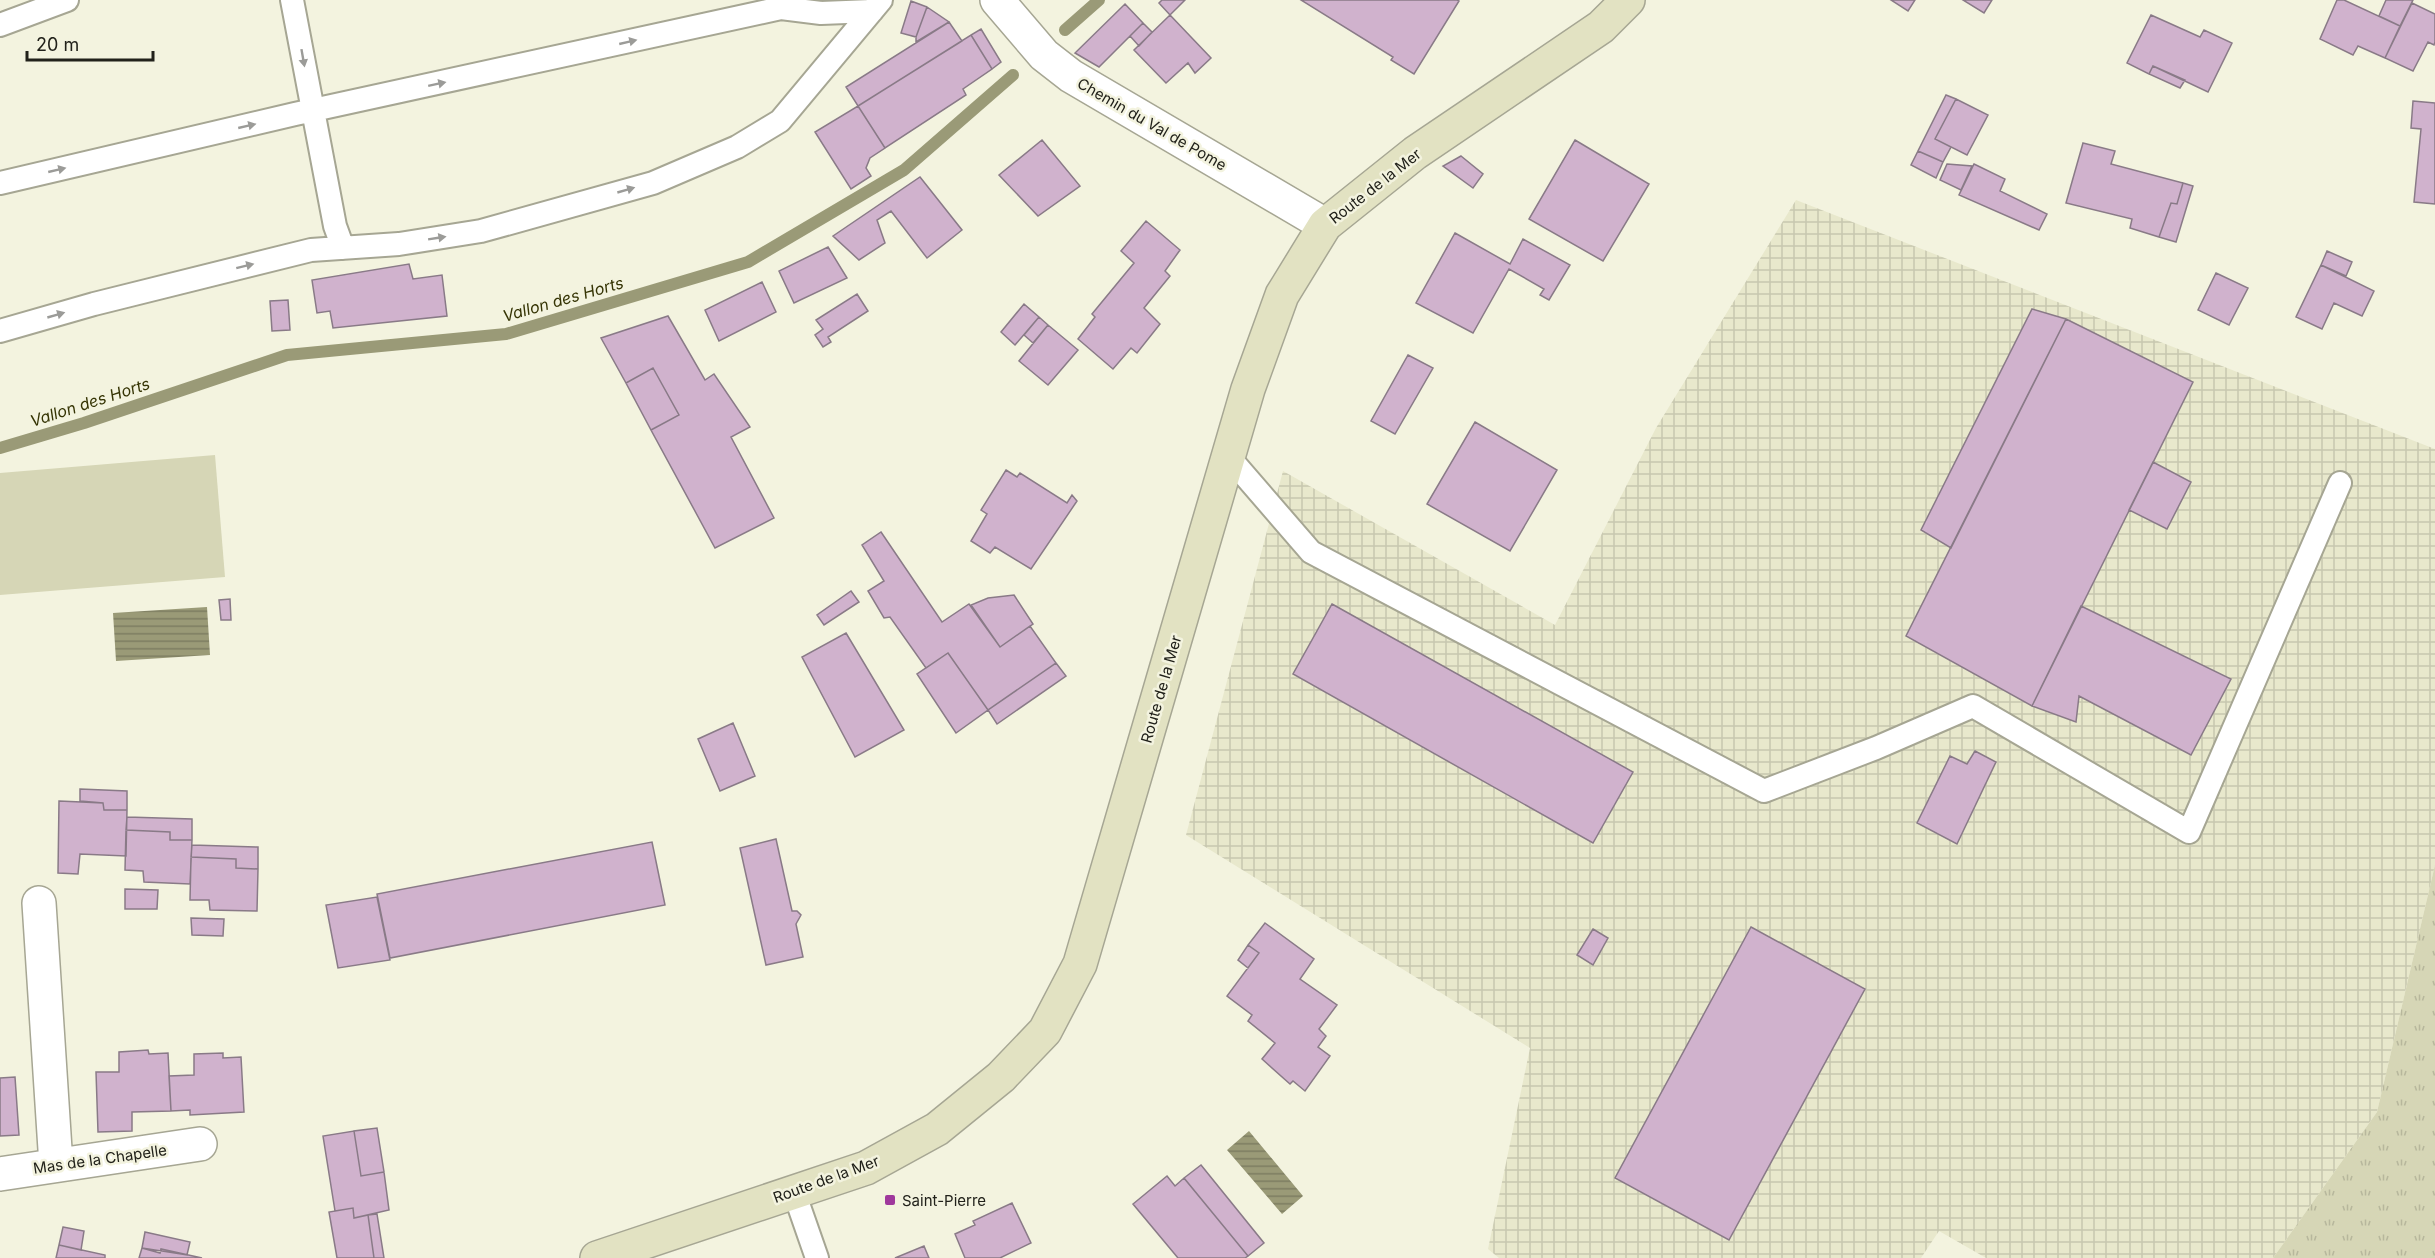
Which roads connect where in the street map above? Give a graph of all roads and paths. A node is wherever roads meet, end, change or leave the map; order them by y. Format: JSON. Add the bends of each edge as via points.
{"nodes":[{"id":1,"x":67,"y":0,"type":"edge"},
{"id":2,"x":292,"y":0,"type":"edge"},
{"id":3,"x":997,"y":0,"type":"edge"},
{"id":4,"x":1628,"y":0,"type":"edge"},
{"id":5,"x":877,"y":5,"type":"edge"},
{"id":6,"x":0,"y":26,"type":"edge"},
{"id":7,"x":313,"y":111,"type":"junction"},
{"id":8,"x":0,"y":183,"type":"edge"},
{"id":9,"x":1325,"y":225,"type":"junction"},
{"id":10,"x":343,"y":248,"type":"junction"},
{"id":11,"x":0,"y":331,"type":"edge"},
{"id":12,"x":1228,"y":456,"type":"junction"},
{"id":13,"x":2340,"y":483,"type":"dead end"},
{"id":14,"x":39,"y":903,"type":"dead end"},
{"id":15,"x":200,"y":1144,"type":"dead end"},
{"id":16,"x":56,"y":1166,"type":"junction"},
{"id":17,"x":0,"y":1174,"type":"edge"},
{"id":18,"x":795,"y":1192,"type":"junction"},
{"id":19,"x":597,"y":1258,"type":"edge"},
{"id":20,"x":817,"y":1258,"type":"edge"}],
"edges":[{"from":1,"to":6,"type":"lane"},
{"from":2,"to":7,"type":"lane","one_way":true},
{"from":3,"to":9,"type":"street","name":"Chemin du Val de Pome","via":[[1044,55],[1071,76]]},
{"from":4,"to":9,"type":"main road","name":"Route de la Mer","via":[[1601,27],[1415,153]]},
{"from":7,"to":5,"type":"lane","one_way":true,"via":[[781,8],[821,13]]},
{"from":10,"to":5,"type":"lane","one_way":true,"via":[[482,231],[653,183],[746,142],[780,121]]},
{"from":8,"to":7,"type":"lane","one_way":true},
{"from":7,"to":10,"type":"lane","via":[[335,226]]},
{"from":9,"to":12,"type":"main road","name":"Route de la Mer","via":[[1282,295]]},
{"from":11,"to":10,"type":"lane","one_way":true,"via":[[311,250]]},
{"from":12,"to":13,"type":"lane","via":[[1311,552],[1764,791],[1973,706],[2189,832]]},
{"from":12,"to":18,"type":"main road","name":"Route de la Mer","via":[[1080,964],[1045,1031],[1001,1077],[937,1129],[866,1168]]},
{"from":14,"to":16,"type":"street"},
{"from":15,"to":16,"type":"street","name":"Mas de la Chapelle"},
{"from":16,"to":17,"type":"street","name":"Mas de la Chapelle"},
{"from":18,"to":19,"type":"main road","name":"Route de la Mer"},
{"from":18,"to":20,"type":"lane"}]}
